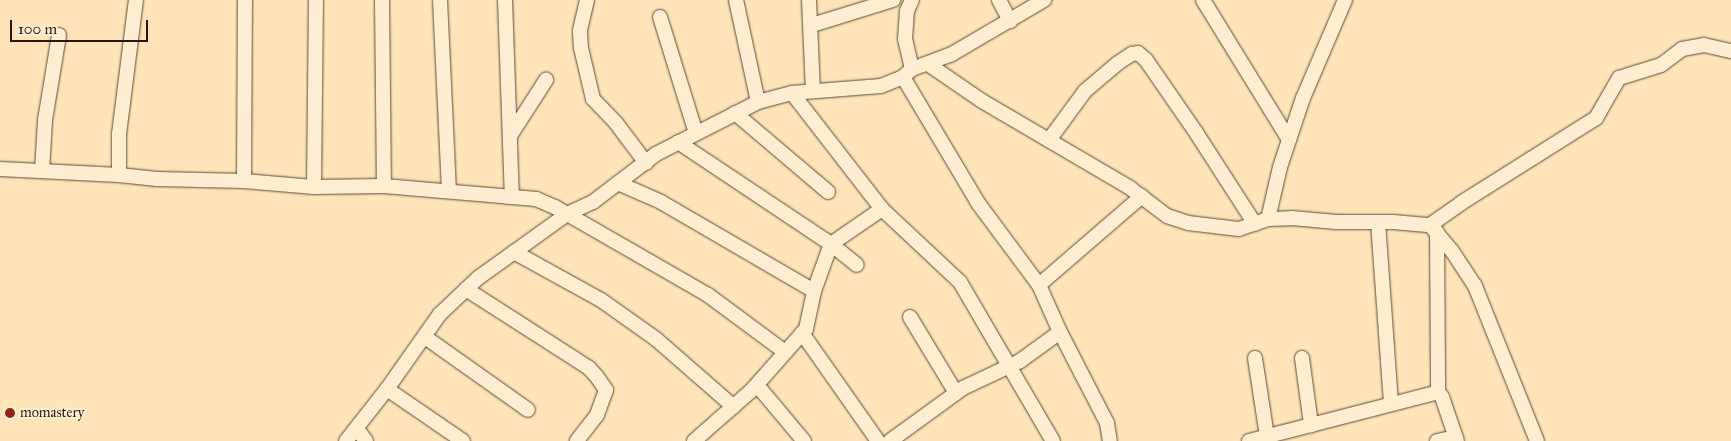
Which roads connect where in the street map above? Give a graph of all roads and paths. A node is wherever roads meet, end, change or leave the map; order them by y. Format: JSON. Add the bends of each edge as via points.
{"nodes":[{"id":1,"x":136,"y":0,"type":"edge"},
{"id":2,"x":245,"y":0,"type":"edge"},
{"id":3,"x":316,"y":0,"type":"edge"},
{"id":4,"x":382,"y":0,"type":"edge"},
{"id":5,"x":440,"y":0,"type":"edge"},
{"id":6,"x":505,"y":0,"type":"edge"},
{"id":7,"x":587,"y":0,"type":"edge"},
{"id":8,"x":736,"y":0,"type":"edge"},
{"id":9,"x":809,"y":0,"type":"edge"},
{"id":10,"x":894,"y":0,"type":"edge"},
{"id":11,"x":912,"y":0,"type":"edge"},
{"id":12,"x":999,"y":0,"type":"edge"},
{"id":13,"x":1044,"y":0,"type":"edge"},
{"id":14,"x":1203,"y":0,"type":"edge"},
{"id":15,"x":1345,"y":0,"type":"edge"},
{"id":16,"x":660,"y":17,"type":"dead end"},
{"id":17,"x":1010,"y":21,"type":"junction"},
{"id":18,"x":812,"y":25,"type":"junction"},
{"id":19,"x":59,"y":35,"type":"dead end"},
{"id":20,"x":1731,"y":51,"type":"edge"},
{"id":21,"x":928,"y":64,"type":"junction"},
{"id":22,"x":907,"y":73,"type":"junction"},
{"id":23,"x":546,"y":80,"type":"dead end"},
{"id":24,"x":813,"y":91,"type":"junction"},
{"id":25,"x":792,"y":93,"type":"junction"},
{"id":26,"x":758,"y":102,"type":"junction"},
{"id":27,"x":735,"y":113,"type":"junction"},
{"id":28,"x":696,"y":133,"type":"junction"},
{"id":29,"x":510,"y":136,"type":"junction"},
{"id":30,"x":1049,"y":140,"type":"junction"},
{"id":31,"x":1289,"y":140,"type":"junction"},
{"id":32,"x":678,"y":142,"type":"junction"},
{"id":33,"x":646,"y":162,"type":"junction"},
{"id":34,"x":0,"y":170,"type":"edge"},
{"id":35,"x":42,"y":171,"type":"junction"},
{"id":36,"x":119,"y":175,"type":"junction"},
{"id":37,"x":244,"y":181,"type":"junction"},
{"id":38,"x":618,"y":183,"type":"junction"},
{"id":39,"x":384,"y":186,"type":"junction"},
{"id":40,"x":314,"y":187,"type":"junction"},
{"id":41,"x":450,"y":190,"type":"junction"},
{"id":42,"x":828,"y":192,"type":"dead end"},
{"id":43,"x":1142,"y":196,"type":"junction"},
{"id":44,"x":512,"y":197,"type":"junction"},
{"id":45,"x":882,"y":209,"type":"junction"},
{"id":46,"x":567,"y":214,"type":"junction"},
{"id":47,"x":1261,"y":221,"type":"junction"},
{"id":48,"x":1378,"y":222,"type":"junction"},
{"id":49,"x":1434,"y":228,"type":"junction"},
{"id":50,"x":831,"y":244,"type":"junction"},
{"id":51,"x":514,"y":252,"type":"junction"},
{"id":52,"x":857,"y":265,"type":"dead end"},
{"id":53,"x":1039,"y":285,"type":"junction"},
{"id":54,"x":466,"y":290,"type":"junction"},
{"id":55,"x":814,"y":291,"type":"junction"},
{"id":56,"x":910,"y":317,"type":"dead end"},
{"id":57,"x":1060,"y":332,"type":"junction"},
{"id":58,"x":802,"y":333,"type":"junction"},
{"id":59,"x":424,"y":337,"type":"junction"},
{"id":60,"x":785,"y":352,"type":"junction"},
{"id":61,"x":1255,"y":358,"type":"dead end"},
{"id":62,"x":1302,"y":358,"type":"dead end"},
{"id":63,"x":1009,"y":366,"type":"junction"},
{"id":64,"x":757,"y":384,"type":"junction"},
{"id":65,"x":387,"y":389,"type":"junction"},
{"id":66,"x":1438,"y":392,"type":"junction"},
{"id":67,"x":956,"y":393,"type":"junction"},
{"id":68,"x":1391,"y":404,"type":"junction"},
{"id":69,"x":734,"y":407,"type":"junction"},
{"id":70,"x":528,"y":410,"type":"dead end"},
{"id":71,"x":1311,"y":425,"type":"junction"},
{"id":72,"x":357,"y":428,"type":"junction"},
{"id":73,"x":1268,"y":436,"type":"junction"},
{"id":74,"x":1456,"y":439,"type":"edge"},
{"id":75,"x":581,"y":440,"type":"edge"},
{"id":76,"x":346,"y":441,"type":"edge"},
{"id":77,"x":366,"y":441,"type":"edge"},
{"id":78,"x":463,"y":441,"type":"edge"},
{"id":79,"x":694,"y":441,"type":"edge"},
{"id":80,"x":804,"y":441,"type":"edge"},
{"id":81,"x":878,"y":441,"type":"edge"},
{"id":82,"x":890,"y":441,"type":"edge"},
{"id":83,"x":1053,"y":441,"type":"edge"},
{"id":84,"x":1110,"y":441,"type":"edge"},
{"id":85,"x":1249,"y":441,"type":"edge"},
{"id":86,"x":1437,"y":441,"type":"edge"},
{"id":87,"x":1537,"y":441,"type":"edge"}],
"edges":[{"from":1,"to":36,"type":"street","via":[[119,134]]},
{"from":2,"to":37,"type":"street"},
{"from":3,"to":40,"type":"street"},
{"from":4,"to":39,"type":"street"},
{"from":5,"to":41,"type":"street"},
{"from":6,"to":29,"type":"street"},
{"from":7,"to":33,"type":"street","via":[[580,31],[581,48],[593,99]]},
{"from":8,"to":26,"type":"street"},
{"from":9,"to":18,"type":"street"},
{"from":10,"to":18,"type":"street"},
{"from":11,"to":22,"type":"street","via":[[907,11],[905,39]]},
{"from":12,"to":17,"type":"street"},
{"from":13,"to":17,"type":"street"},
{"from":14,"to":31,"type":"street"},
{"from":15,"to":31,"type":"street"},
{"from":16,"to":28,"type":"street"},
{"from":17,"to":21,"type":"street"},
{"from":18,"to":24,"type":"street"},
{"from":19,"to":35,"type":"street"},
{"from":20,"to":49,"type":"street","via":[[1704,45],[1682,49],[1662,65],[1619,78],[1596,118],[1462,203]]},
{"from":21,"to":22,"type":"street"},
{"from":21,"to":30,"type":"street","via":[[982,101]]},
{"from":22,"to":24,"type":"street","via":[[881,86]]},
{"from":22,"to":53,"type":"street","via":[[978,203]]},
{"from":23,"to":29,"type":"street"},
{"from":24,"to":25,"type":"street"},
{"from":25,"to":26,"type":"street"},
{"from":25,"to":45,"type":"street"},
{"from":26,"to":27,"type":"street"},
{"from":27,"to":28,"type":"street"},
{"from":27,"to":42,"type":"street"},
{"from":28,"to":32,"type":"street"},
{"from":29,"to":44,"type":"street"},
{"from":30,"to":43,"type":"street"},
{"from":30,"to":47,"type":"street","via":[[1085,91],[1118,63],[1138,53]]},
{"from":31,"to":47,"type":"street"},
{"from":32,"to":33,"type":"street"},
{"from":32,"to":50,"type":"street"},
{"from":33,"to":38,"type":"street"},
{"from":34,"to":35,"type":"street"},
{"from":35,"to":36,"type":"street"},
{"from":36,"to":37,"type":"street"},
{"from":37,"to":40,"type":"street"},
{"from":38,"to":46,"type":"street","via":[[593,202]]},
{"from":38,"to":55,"type":"street","via":[[661,202]]},
{"from":39,"to":40,"type":"street"},
{"from":39,"to":41,"type":"street"},
{"from":41,"to":44,"type":"street"},
{"from":43,"to":47,"type":"street","via":[[1167,216],[1188,223],[1239,229]]},
{"from":43,"to":53,"type":"street"},
{"from":44,"to":46,"type":"street","via":[[536,199]]},
{"from":45,"to":50,"type":"street"},
{"from":45,"to":63,"type":"street","via":[[960,282]]},
{"from":46,"to":51,"type":"street"},
{"from":46,"to":60,"type":"street","via":[[708,295]]},
{"from":47,"to":48,"type":"street","via":[[1292,218]]},
{"from":48,"to":49,"type":"street","via":[[1421,223]]},
{"from":48,"to":68,"type":"street"},
{"from":49,"to":66,"type":"street"},
{"from":49,"to":87,"type":"street","via":[[1475,286]]},
{"from":50,"to":52,"type":"street"},
{"from":50,"to":55,"type":"street"},
{"from":51,"to":54,"type":"street"},
{"from":51,"to":69,"type":"street","via":[[601,300],[648,333]]},
{"from":53,"to":57,"type":"street"},
{"from":54,"to":59,"type":"street","via":[[440,314]]},
{"from":54,"to":75,"type":"street","via":[[589,368],[597,377],[606,390],[597,415]]},
{"from":55,"to":58,"type":"street","via":[[806,329]]},
{"from":56,"to":67,"type":"street"},
{"from":57,"to":63,"type":"street"},
{"from":57,"to":84,"type":"street","via":[[1107,423]]},
{"from":58,"to":60,"type":"street"},
{"from":58,"to":81,"type":"street"},
{"from":59,"to":65,"type":"street"},
{"from":59,"to":70,"type":"street"},
{"from":60,"to":64,"type":"street"},
{"from":61,"to":73,"type":"street"},
{"from":62,"to":71,"type":"street"},
{"from":63,"to":67,"type":"street"},
{"from":63,"to":83,"type":"street"},
{"from":64,"to":69,"type":"street"},
{"from":64,"to":80,"type":"street"},
{"from":65,"to":72,"type":"street"},
{"from":65,"to":78,"type":"street"},
{"from":66,"to":68,"type":"street"},
{"from":66,"to":74,"type":"street"},
{"from":67,"to":82,"type":"street"},
{"from":68,"to":71,"type":"street"},
{"from":69,"to":79,"type":"street"},
{"from":71,"to":73,"type":"street"},
{"from":72,"to":76,"type":"street"},
{"from":72,"to":77,"type":"street"},
{"from":73,"to":85,"type":"street"},
{"from":74,"to":86,"type":"street"}]}
